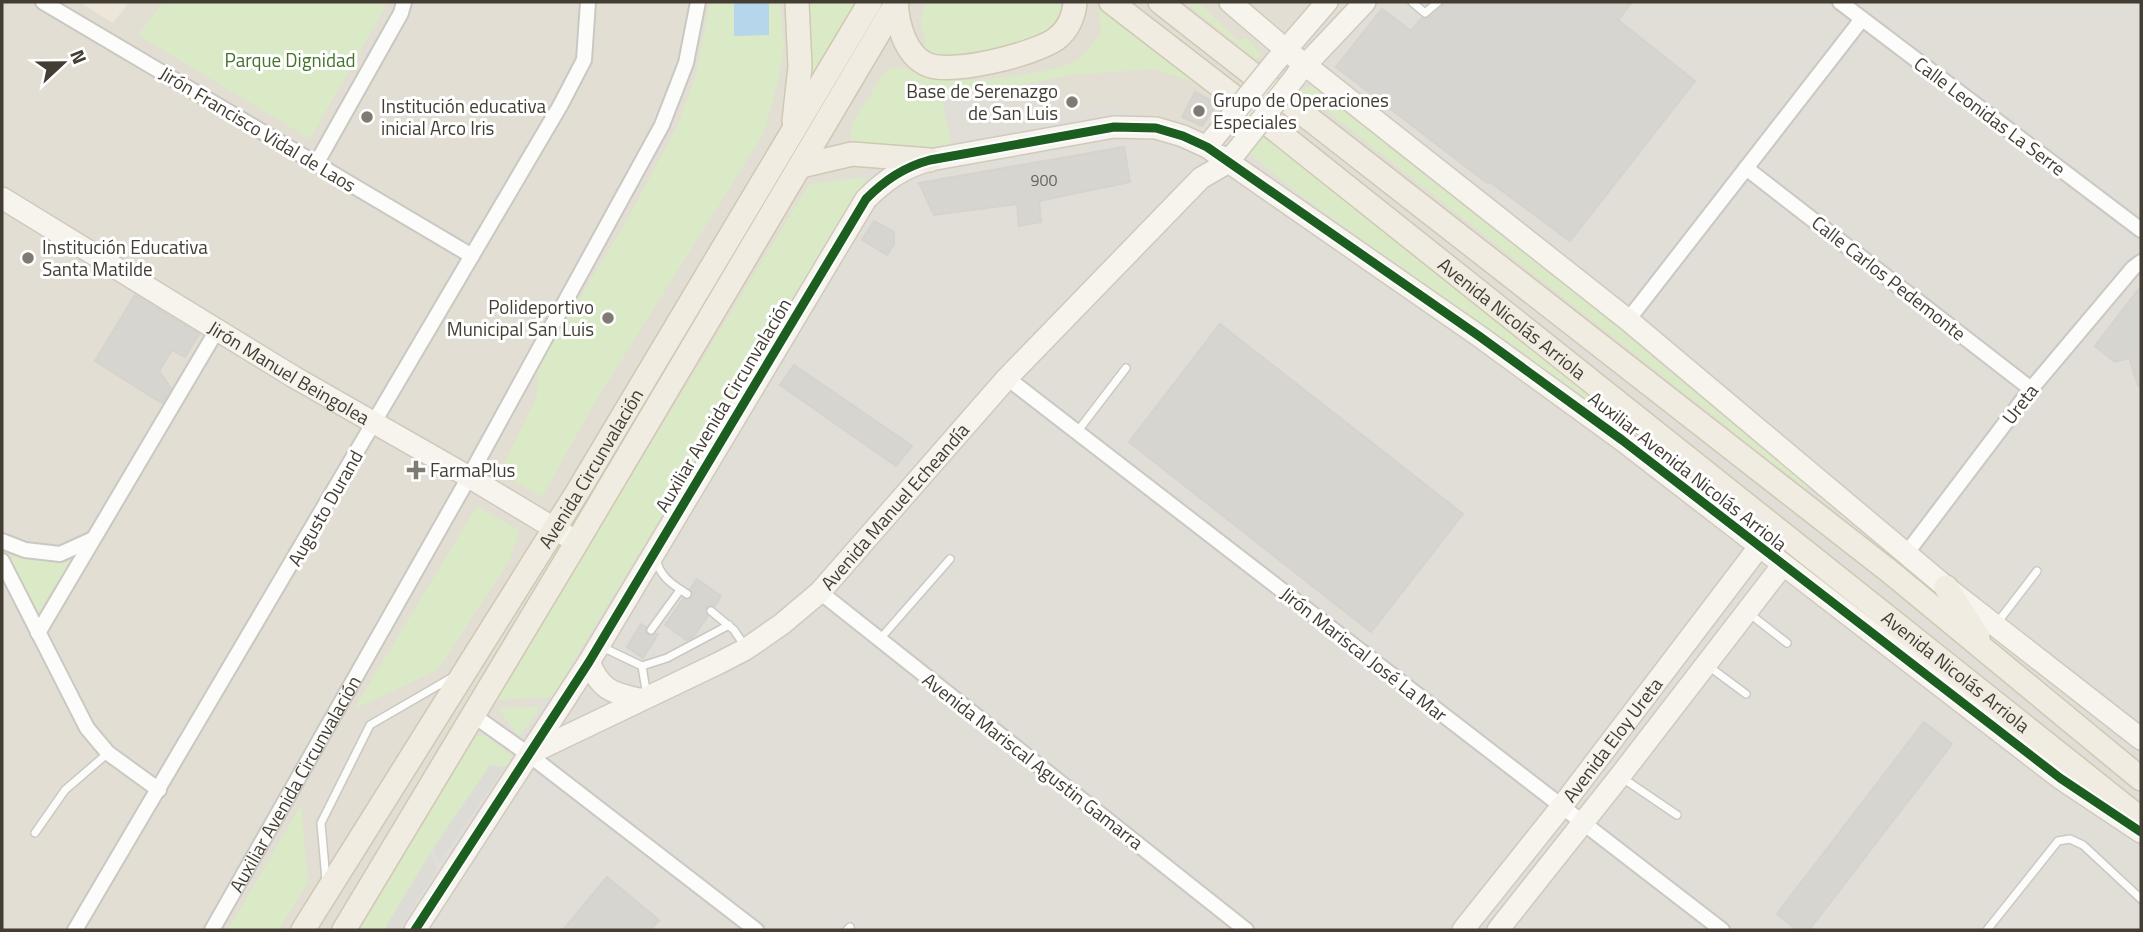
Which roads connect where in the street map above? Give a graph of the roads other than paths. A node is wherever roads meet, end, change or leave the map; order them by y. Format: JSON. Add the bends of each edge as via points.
{"nodes":[{"id":1,"x":43,"y":2,"type":"edge"},
{"id":2,"x":404,"y":2,"type":"edge"},
{"id":3,"x":588,"y":2,"type":"edge"},
{"id":4,"x":698,"y":2,"type":"edge"},
{"id":5,"x":797,"y":2,"type":"edge"},
{"id":6,"x":870,"y":2,"type":"edge"},
{"id":7,"x":1075,"y":2,"type":"edge"},
{"id":8,"x":1111,"y":2,"type":"edge"},
{"id":9,"x":1160,"y":2,"type":"edge"},
{"id":10,"x":1230,"y":2,"type":"edge"},
{"id":11,"x":1327,"y":2,"type":"edge"},
{"id":12,"x":1365,"y":2,"type":"edge"},
{"id":13,"x":1412,"y":2,"type":"edge"},
{"id":14,"x":1438,"y":2,"type":"edge"},
{"id":15,"x":1840,"y":2,"type":"edge"},
{"id":16,"x":897,"y":3,"type":"edge"},
{"id":17,"x":1862,"y":19,"type":"junction"},
{"id":18,"x":1280,"y":55,"type":"junction"},
{"id":19,"x":1300,"y":71,"type":"junction"},
{"id":20,"x":788,"y":141,"type":"junction"},
{"id":21,"x":1210,"y":143,"type":"junction"},
{"id":22,"x":1231,"y":157,"type":"junction"},
{"id":23,"x":930,"y":160,"type":"junction"},
{"id":24,"x":316,"y":164,"type":"junction"},
{"id":25,"x":801,"y":166,"type":"junction"},
{"id":26,"x":1746,"y":168,"type":"junction"},
{"id":27,"x":1201,"y":178,"type":"junction"},
{"id":28,"x":2,"y":198,"type":"edge"},
{"id":29,"x":2141,"y":230,"type":"edge"},
{"id":30,"x":472,"y":256,"type":"junction"},
{"id":31,"x":2141,"y":262,"type":"edge"},
{"id":32,"x":1628,"y":320,"type":"junction"},
{"id":33,"x":217,"y":330,"type":"junction"},
{"id":34,"x":1125,"y":369,"type":"dead end"},
{"id":35,"x":1007,"y":378,"type":"junction"},
{"id":36,"x":2031,"y":389,"type":"junction"},
{"id":37,"x":375,"y":423,"type":"junction"},
{"id":38,"x":1076,"y":432,"type":"junction"},
{"id":39,"x":468,"y":477,"type":"junction"},
{"id":40,"x":555,"y":528,"type":"junction"},
{"id":41,"x":93,"y":538,"type":"junction"},
{"id":42,"x":2,"y":541,"type":"edge"},
{"id":43,"x":577,"y":542,"type":"junction"},
{"id":44,"x":1759,"y":547,"type":"junction"},
{"id":45,"x":655,"y":553,"type":"junction"},
{"id":46,"x":1906,"y":554,"type":"junction"},
{"id":47,"x":950,"y":559,"type":"dead end"},
{"id":48,"x":2,"y":561,"type":"edge"},
{"id":49,"x":1783,"y":566,"type":"junction"},
{"id":50,"x":2037,"y":571,"type":"dead end"},
{"id":51,"x":1946,"y":587,"type":"junction"},
{"id":52,"x":820,"y":592,"type":"junction"},
{"id":53,"x":1712,"y":609,"type":"junction"},
{"id":54,"x":711,"y":611,"type":"dead end"},
{"id":55,"x":1741,"y":619,"type":"junction"},
{"id":56,"x":729,"y":625,"type":"junction"},
{"id":57,"x":1994,"y":626,"type":"junction"},
{"id":58,"x":651,"y":630,"type":"dead end"},
{"id":59,"x":38,"y":633,"type":"junction"},
{"id":60,"x":879,"y":640,"type":"junction"},
{"id":61,"x":1787,"y":643,"type":"dead end"},
{"id":62,"x":746,"y":649,"type":"junction"},
{"id":63,"x":594,"y":653,"type":"junction"},
{"id":64,"x":636,"y":654,"type":"dead end"},
{"id":65,"x":1991,"y":657,"type":"junction"},
{"id":66,"x":629,"y":661,"type":"junction"},
{"id":67,"x":1706,"y":664,"type":"junction"},
{"id":68,"x":642,"y":666,"type":"junction"},
{"id":69,"x":470,"y":667,"type":"junction"},
{"id":70,"x":1746,"y":695,"type":"dead end"},
{"id":71,"x":643,"y":698,"type":"junction"},
{"id":72,"x":473,"y":715,"type":"junction"},
{"id":73,"x":1623,"y":726,"type":"junction"},
{"id":74,"x":2141,"y":738,"type":"edge"},
{"id":75,"x":1646,"y":743,"type":"junction"},
{"id":76,"x":108,"y":753,"type":"junction"},
{"id":77,"x":528,"y":754,"type":"junction"},
{"id":78,"x":1620,"y":776,"type":"junction"},
{"id":79,"x":2141,"y":779,"type":"edge"},
{"id":80,"x":159,"y":790,"type":"junction"},
{"id":81,"x":1562,"y":806,"type":"junction"},
{"id":82,"x":1677,"y":815,"type":"dead end"},
{"id":83,"x":2141,"y":819,"type":"edge"},
{"id":84,"x":1583,"y":823,"type":"junction"},
{"id":85,"x":2141,"y":832,"type":"edge"},
{"id":86,"x":35,"y":833,"type":"dead end"},
{"id":87,"x":1512,"y":868,"type":"junction"},
{"id":88,"x":1534,"y":886,"type":"junction"},
{"id":89,"x":327,"y":890,"type":"junction"},
{"id":90,"x":2141,"y":900,"type":"edge"},
{"id":91,"x":1718,"y":929,"type":"edge"},
{"id":92,"x":75,"y":930,"type":"edge"},
{"id":93,"x":212,"y":930,"type":"edge"},
{"id":94,"x":303,"y":930,"type":"edge"},
{"id":95,"x":344,"y":930,"type":"edge"},
{"id":96,"x":415,"y":930,"type":"edge"},
{"id":97,"x":756,"y":930,"type":"edge"},
{"id":98,"x":1246,"y":930,"type":"edge"},
{"id":99,"x":1462,"y":930,"type":"edge"},
{"id":100,"x":1497,"y":930,"type":"edge"},
{"id":101,"x":1987,"y":930,"type":"edge"}],
"edges":[{"from":1,"to":24,"type":"street","name":"Jirón Francisco Vidal de Laos"},
{"from":2,"to":24,"type":"street"},
{"from":3,"to":30,"type":"street","name":"Augusto Durand","via":[[584,60]]},
{"from":4,"to":39,"type":"street","name":"Auxiliar Avenida Circunvalación","via":[[686,64],[662,125]]},
{"from":5,"to":20,"type":"main road","via":[[800,85]]},
{"from":6,"to":20,"type":"main road","name":"Avenida Circunvalación"},
{"from":7,"to":16,"type":"main road","via":[[1070,23],[1056,39],[1026,52],[953,69],[933,67],[916,56],[900,27]]},
{"from":8,"to":83,"type":"main road","name":"Avenida Nicolás Arriola"},
{"from":9,"to":65,"type":"main road","name":"Avenida Nicolás Arriola","via":[[1878,563]]},
{"from":10,"to":18,"type":"street"},
{"from":11,"to":18,"type":"street"},
{"from":12,"to":19,"type":"street","name":"Avenida Manuel Echeandía"},
{"from":13,"to":14,"type":"lane","via":[[1425,13]]},
{"from":15,"to":17,"type":"street","name":"Calle Leonidas La Serre"},
{"from":16,"to":25,"type":"main road","name":"Avenida Circunvalación"},
{"from":17,"to":26,"type":"street"},
{"from":17,"to":29,"type":"street","name":"Calle Leonidas La Serre"},
{"from":18,"to":19,"type":"street"},
{"from":18,"to":21,"type":"street","bridge":true},
{"from":19,"to":22,"type":"street","name":"Avenida Manuel Echeandía","bridge":true},
{"from":19,"to":32,"type":"street"},
{"from":20,"to":40,"type":"main road","name":"Avenida Circunvalación"},
{"from":21,"to":22,"type":"street","name":"Auxiliar Avenida Nicolás Arriola"},
{"from":21,"to":23,"type":"street","name":"Auxiliar Avenida Circunvalación","via":[[1156,128],[1114,127]]},
{"from":21,"to":27,"type":"street"},
{"from":22,"to":27,"type":"street","name":"Avenida Manuel Echeandía"},
{"from":22,"to":44,"type":"street","name":"Auxiliar Avenida Nicolás Arriola","via":[[1622,440]]},
{"from":23,"to":25,"type":"main road","via":[[852,155]]},
{"from":23,"to":45,"type":"street","name":"Auxiliar Avenida Circunvalación","via":[[902,170],[866,200]]},
{"from":24,"to":30,"type":"street","name":"Jirón Francisco Vidal de Laos"},
{"from":25,"to":43,"type":"main road","name":"Avenida Circunvalación"},
{"from":26,"to":32,"type":"street"},
{"from":26,"to":36,"type":"street","name":"Calle Carlos Pedemonte"},
{"from":27,"to":35,"type":"street","name":"Avenida Manuel Echeandía"},
{"from":28,"to":33,"type":"street","name":"Jirón Manuel Beingolea"},
{"from":30,"to":37,"type":"street","name":"Augusto Durand"},
{"from":31,"to":36,"type":"street","name":"Ureta"},
{"from":32,"to":46,"type":"street"},
{"from":33,"to":37,"type":"street","name":"Jirón Manuel Beingolea"},
{"from":33,"to":41,"type":"street"},
{"from":34,"to":38,"type":"lane"},
{"from":35,"to":38,"type":"street","name":"Jirón Mariscal José La Mar"},
{"from":35,"to":52,"type":"street","name":"Avenida Manuel Echeandía"},
{"from":36,"to":46,"type":"street","name":"Ureta"},
{"from":37,"to":39,"type":"street","name":"Jirón Manuel Beingolea"},
{"from":37,"to":80,"type":"street","name":"Augusto Durand"},
{"from":38,"to":81,"type":"street","name":"Jirón Mariscal José La Mar"},
{"from":39,"to":40,"type":"street","name":"Jirón Manuel Beingolea"},
{"from":39,"to":93,"type":"street","name":"Auxiliar Avenida Circunvalación"},
{"from":40,"to":43,"type":"street","name":"Jirón Manuel Beingolea"},
{"from":40,"to":69,"type":"main road","name":"Avenida Circunvalación"},
{"from":41,"to":42,"type":"street","via":[[60,554],[25,550]]},
{"from":41,"to":59,"type":"street"},
{"from":43,"to":72,"type":"main road","name":"Avenida Circunvalación"},
{"from":44,"to":49,"type":"street","name":"Auxiliar Avenida Nicolás Arriola"},
{"from":44,"to":53,"type":"street","name":"Avenida Eloy Ureta"},
{"from":45,"to":58,"type":"lane","via":[[660,571],[684,592]]},
{"from":45,"to":63,"type":"street","name":"Auxiliar Avenida Circunvalación"},
{"from":46,"to":51,"type":"street"},
{"from":47,"to":60,"type":"lane"},
{"from":48,"to":59,"type":"street"},
{"from":49,"to":55,"type":"street","name":"Avenida Eloy Ureta"},
{"from":49,"to":85,"type":"street","name":"Auxiliar Avenida Nicolás Arriola","via":[[2060,778]]},
{"from":50,"to":57,"type":"lane"},
{"from":51,"to":57,"type":"street"},
{"from":51,"to":65,"type":"main road"},
{"from":52,"to":60,"type":"street","name":"Avenida Mariscal Agustin Gamarra"},
{"from":52,"to":62,"type":"street","name":"Avenida Manuel Echeandía"},
{"from":53,"to":55,"type":"street"},
{"from":53,"to":73,"type":"street","name":"Avenida Eloy Ureta"},
{"from":54,"to":56,"type":"lane"},
{"from":55,"to":61,"type":"lane"},
{"from":55,"to":67,"type":"street","name":"Avenida Eloy Ureta"},
{"from":56,"to":62,"type":"lane"},
{"from":56,"to":68,"type":"lane"},
{"from":57,"to":74,"type":"street"},
{"from":59,"to":76,"type":"street","via":[[87,728]]},
{"from":60,"to":98,"type":"street","name":"Avenida Mariscal Agustin Gamarra"},
{"from":62,"to":71,"type":"street","name":"Avenida Manuel Echeandía"},
{"from":63,"to":66,"type":"lane"},
{"from":63,"to":71,"type":"street","via":[[596,679],[613,693]]},
{"from":63,"to":77,"type":"street","name":"Auxiliar Avenida Circunvalación"},
{"from":64,"to":66,"type":"lane"},
{"from":65,"to":79,"type":"main road","name":"Avenida Nicolás Arriola"},
{"from":66,"to":68,"type":"lane"},
{"from":67,"to":70,"type":"lane"},
{"from":67,"to":75,"type":"street","name":"Avenida Eloy Ureta"},
{"from":68,"to":71,"type":"lane"},
{"from":69,"to":89,"type":"main road","name":"Avenida Circunvalación"},
{"from":69,"to":89,"type":"lane","via":[[370,725],[321,824]]},
{"from":71,"to":77,"type":"street","name":"Avenida Manuel Echeandía"},
{"from":72,"to":77,"type":"street"},
{"from":72,"to":95,"type":"main road","name":"Avenida Circunvalación"},
{"from":73,"to":75,"type":"street"},
{"from":73,"to":81,"type":"street","name":"Avenida Eloy Ureta"},
{"from":75,"to":78,"type":"street","name":"Avenida Eloy Ureta"},
{"from":76,"to":80,"type":"street"},
{"from":76,"to":86,"type":"lane","via":[[65,790]]},
{"from":77,"to":96,"type":"street","name":"Auxiliar Avenida Circunvalación"},
{"from":77,"to":97,"type":"street"},
{"from":78,"to":82,"type":"lane"},
{"from":78,"to":84,"type":"street","name":"Avenida Eloy Ureta"},
{"from":80,"to":92,"type":"street","name":"Augusto Durand"},
{"from":81,"to":84,"type":"street","name":"Jirón Mariscal José La Mar"},
{"from":81,"to":87,"type":"street","name":"Avenida Eloy Ureta"},
{"from":84,"to":88,"type":"street","name":"Avenida Eloy Ureta"},
{"from":84,"to":91,"type":"street","name":"Jirón Mariscal José La Mar"},
{"from":87,"to":88,"type":"street"},
{"from":87,"to":99,"type":"street","name":"Avenida Eloy Ureta"},
{"from":88,"to":100,"type":"street","name":"Avenida Eloy Ureta"},
{"from":89,"to":94,"type":"main road","name":"Avenida Circunvalación"},
{"from":90,"to":101,"type":"lane","via":[[2083,845],[2070,839],[2058,842]]}]}
